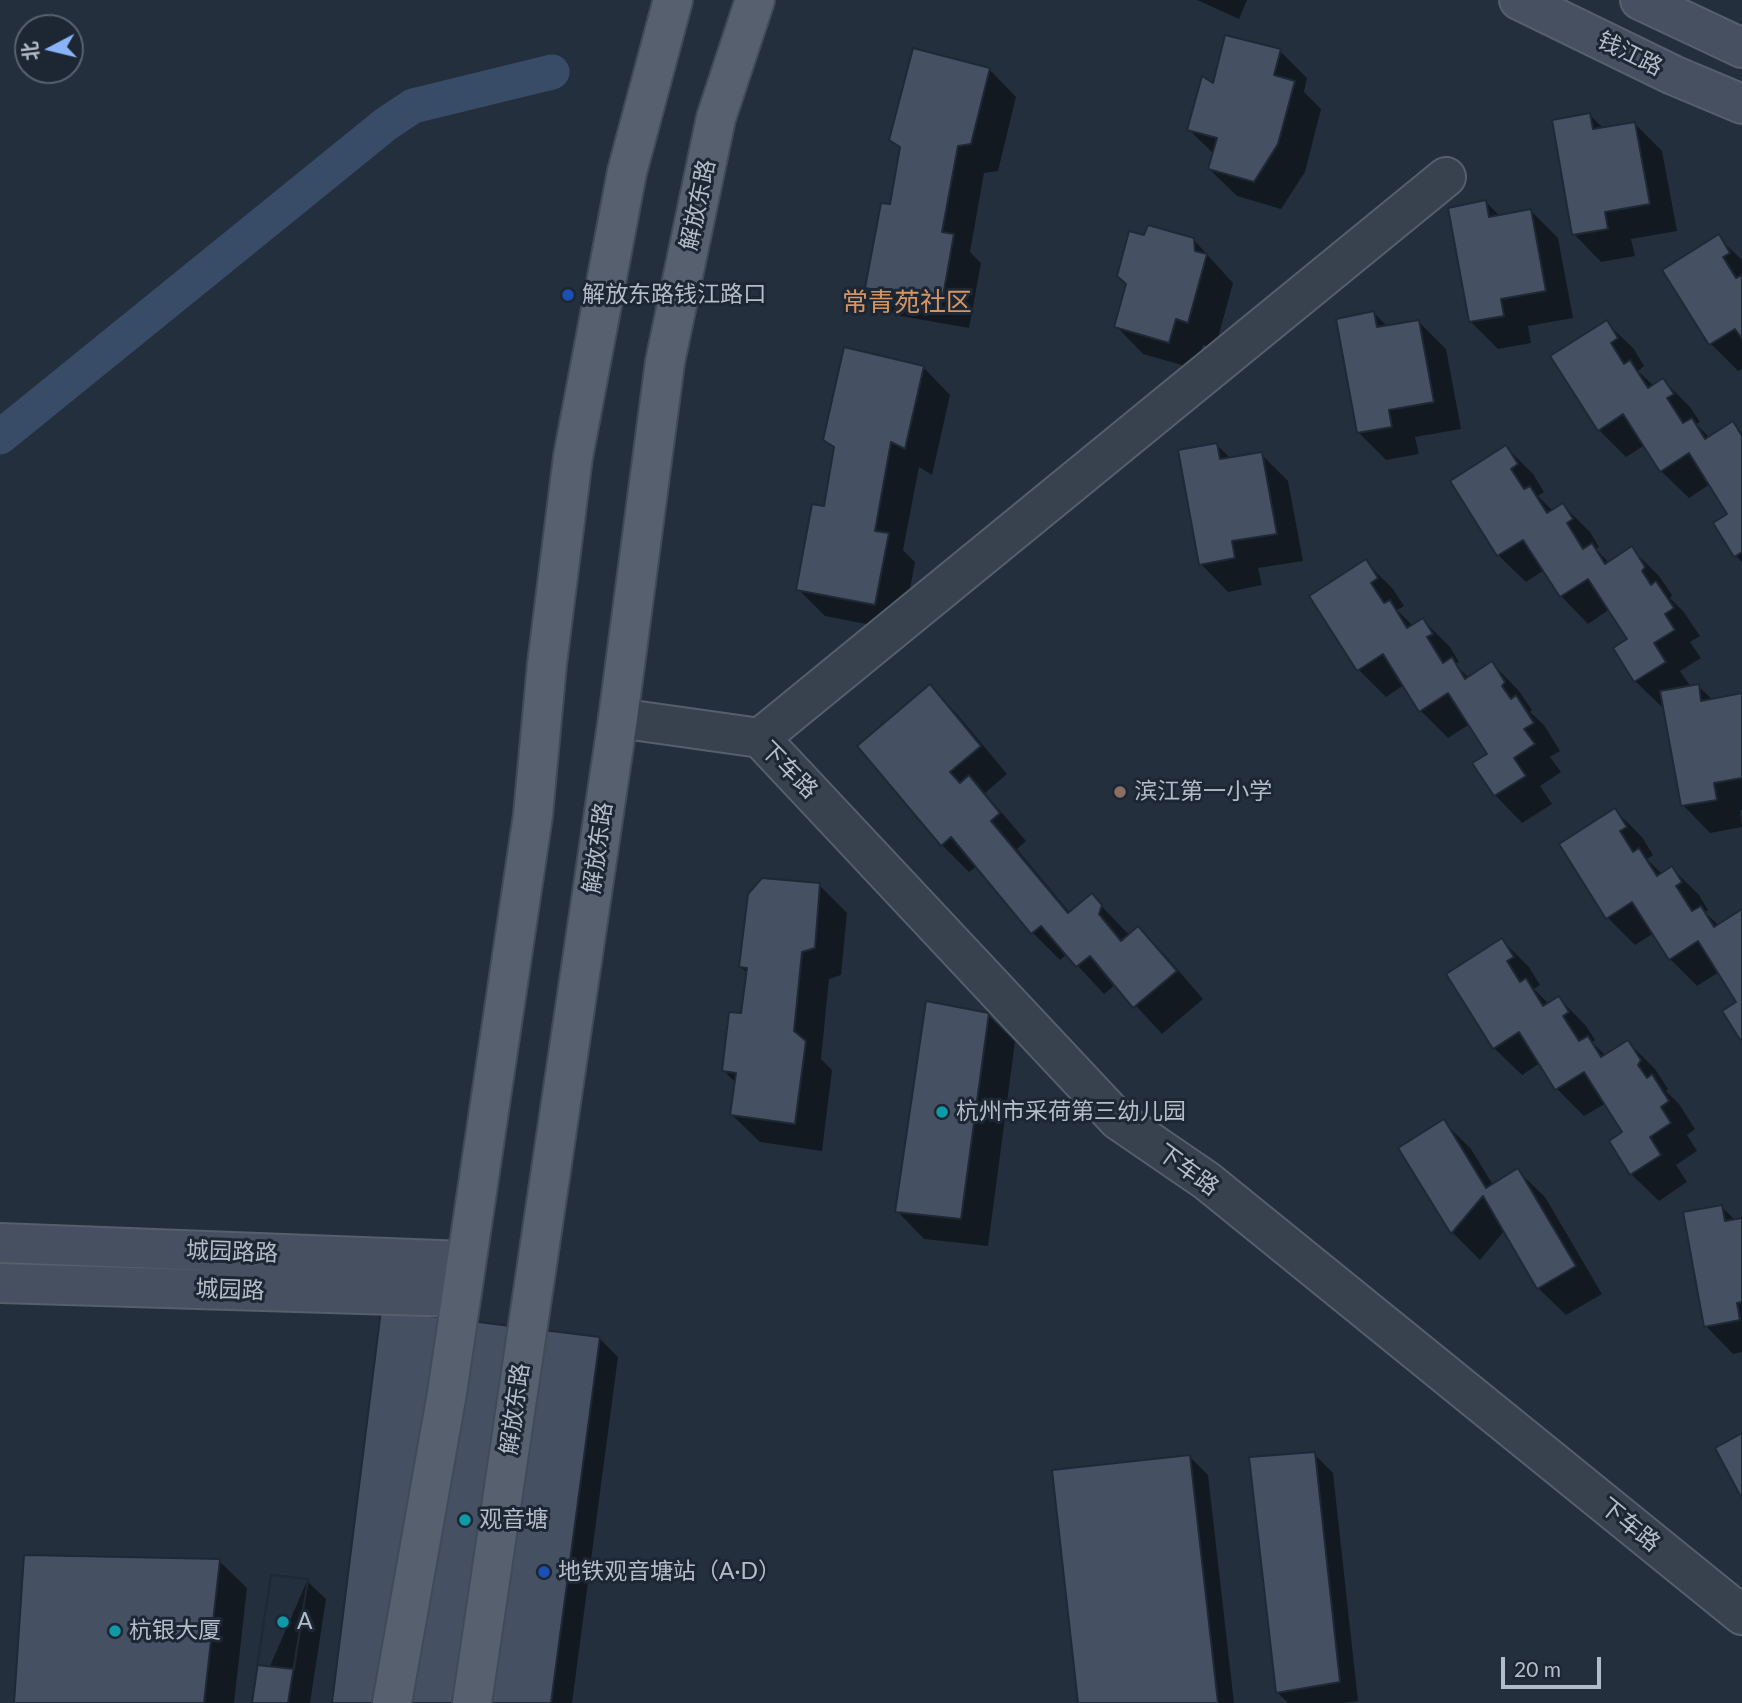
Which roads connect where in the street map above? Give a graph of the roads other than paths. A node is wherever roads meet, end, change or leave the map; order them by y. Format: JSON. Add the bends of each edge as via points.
{"nodes":[{"id":1,"x":673,"y":0,"type":"edge"},
{"id":2,"x":755,"y":0,"type":"edge"},
{"id":3,"x":1519,"y":0,"type":"edge"},
{"id":4,"x":1640,"y":0,"type":"edge"},
{"id":5,"x":1742,"y":48,"type":"edge"},
{"id":6,"x":1742,"y":104,"type":"edge"},
{"id":7,"x":1446,"y":177,"type":"dead end"},
{"id":8,"x":618,"y":718,"type":"junction"},
{"id":9,"x":760,"y":738,"type":"junction"},
{"id":10,"x":0,"y":1243,"type":"edge"},
{"id":11,"x":462,"y":1279,"type":"junction"},
{"id":12,"x":0,"y":1283,"type":"edge"},
{"id":13,"x":1742,"y":1615,"type":"edge"},
{"id":14,"x":392,"y":1703,"type":"edge"},
{"id":15,"x":472,"y":1703,"type":"edge"}],
"edges":[{"from":1,"to":11,"type":"main road","via":[[627,172],[573,457],[533,815]]},
{"from":2,"to":8,"type":"main road","name":"解放东路","via":[[716,118],[665,362]]},
{"from":3,"to":6,"type":"street","name":"钱江路"},
{"from":4,"to":5,"type":"street"},
{"from":7,"to":9,"type":"street"},
{"from":8,"to":9,"type":"street","name":"下车路"},
{"from":8,"to":15,"type":"main road","name":"解放东路"},
{"from":9,"to":13,"type":"street","name":"下车路","via":[[1118,1120],[1207,1181]]},
{"from":10,"to":11,"type":"street","name":"城园路路"},
{"from":11,"to":12,"type":"street","name":"城园路"},
{"from":11,"to":14,"type":"main road","via":[[447,1393]]}]}
